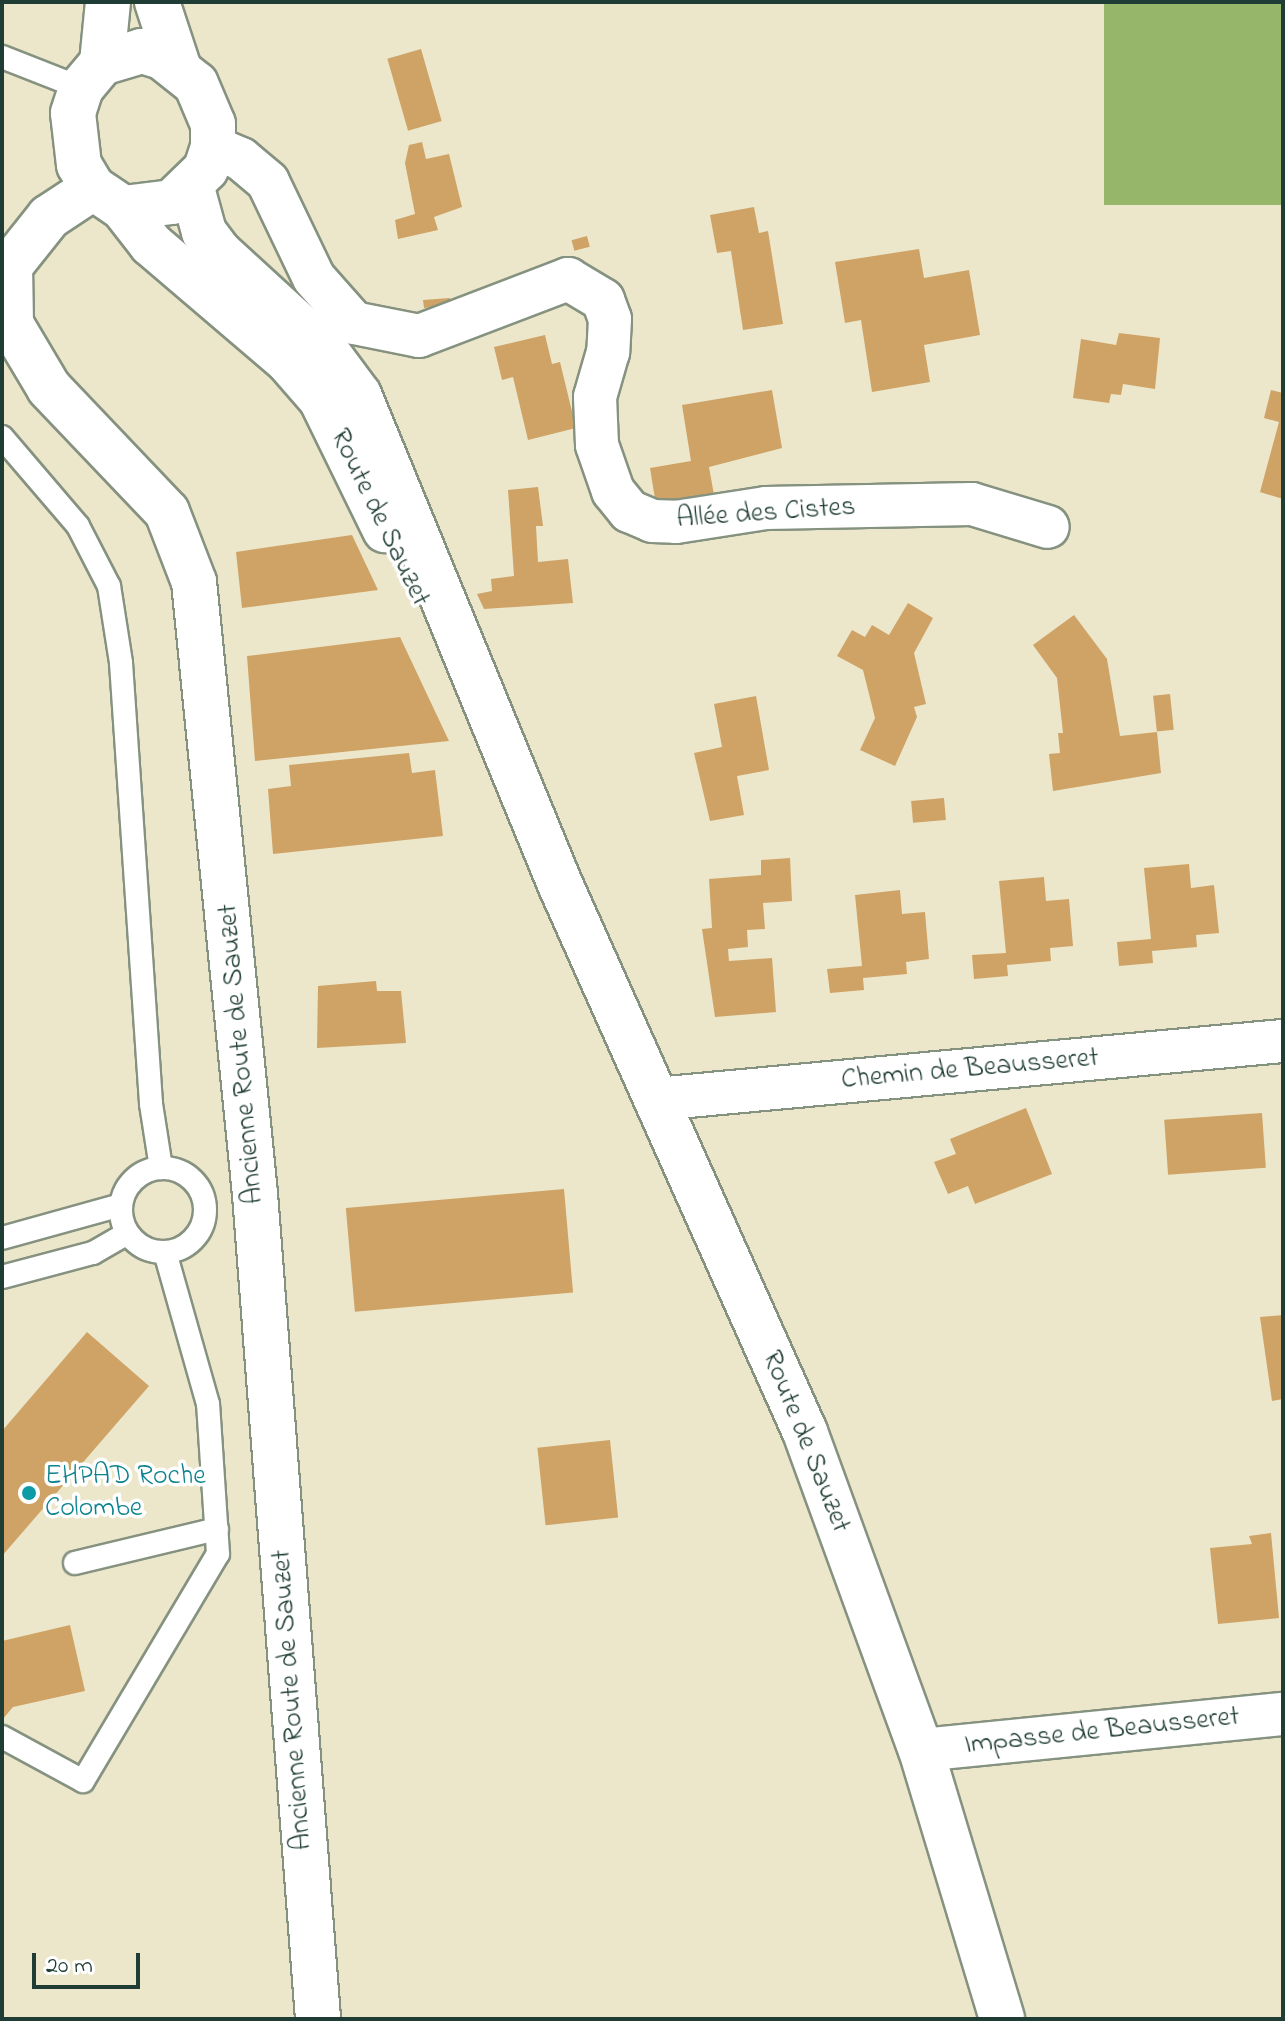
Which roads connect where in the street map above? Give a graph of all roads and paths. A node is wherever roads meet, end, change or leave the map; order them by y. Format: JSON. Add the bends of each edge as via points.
{"nodes":[{"id":1,"x":108,"y":2,"type":"edge"},
{"id":2,"x":157,"y":2,"type":"edge"},
{"id":3,"x":2,"y":57,"type":"edge"},
{"id":4,"x":179,"y":69,"type":"junction"},
{"id":5,"x":92,"y":76,"type":"junction"},
{"id":6,"x":213,"y":147,"type":"junction"},
{"id":7,"x":192,"y":188,"type":"junction"},
{"id":8,"x":108,"y":198,"type":"junction"},
{"id":9,"x":2,"y":437,"type":"edge"},
{"id":10,"x":1048,"y":527,"type":"dead end"},
{"id":11,"x":560,"y":884,"type":"junction"},
{"id":12,"x":1283,"y":1041,"type":"edge"},
{"id":13,"x":656,"y":1099,"type":"junction"},
{"id":14,"x":161,"y":1168,"type":"junction"},
{"id":15,"x":121,"y":1205,"type":"junction"},
{"id":16,"x":127,"y":1233,"type":"junction"},
{"id":17,"x":2,"y":1238,"type":"edge"},
{"id":18,"x":165,"y":1252,"type":"junction"},
{"id":19,"x":2,"y":1277,"type":"edge"},
{"id":20,"x":217,"y":1529,"type":"junction"},
{"id":21,"x":75,"y":1563,"type":"dead end"},
{"id":22,"x":1283,"y":1714,"type":"edge"},
{"id":23,"x":2,"y":1737,"type":"edge"},
{"id":24,"x":921,"y":1750,"type":"junction"},
{"id":25,"x":318,"y":2019,"type":"edge"},
{"id":26,"x":1002,"y":2019,"type":"edge"}],
"edges":[{"from":1,"to":5,"type":"main road"},
{"from":2,"to":4,"type":"main road"},
{"from":3,"to":5,"type":"lane"},
{"from":4,"to":5,"type":"main road","via":[[142,51]]},
{"from":4,"to":6,"type":"main road","via":[[207,104]]},
{"from":5,"to":8,"type":"main road","via":[[73,113],[72,140]]},
{"from":6,"to":7,"type":"main road"},
{"from":6,"to":10,"type":"street","name":"Allée des Cistes","via":[[241,159],[268,182],[314,278],[354,323],[419,336],[568,279],[603,300],[610,319],[608,352],[595,397],[597,445],[613,491],[629,511],[652,521],[676,522],[766,508],[972,504]]},
{"from":7,"to":8,"type":"main road","via":[[160,206]]},
{"from":7,"to":11,"type":"main road","name":"Route de Sauzet","via":[[204,232],[219,252],[325,349],[359,395]]},
{"from":8,"to":11,"type":"main road","name":"Route de Sauzet","via":[[151,244],[287,360],[321,399]]},
{"from":8,"to":25,"type":"main road","name":"Ancienne Route de Sauzet","via":[[49,217],[10,266],[11,324],[49,388],[167,512],[194,582],[255,1194]]},
{"from":9,"to":14,"type":"lane","via":[[78,526],[109,586],[121,663],[151,1104]]},
{"from":11,"to":13,"type":"main road","name":"Route de Sauzet"},
{"from":12,"to":13,"type":"street","name":"Chemin de Beausseret"},
{"from":13,"to":24,"type":"main road","name":"Route de Sauzet","via":[[805,1432]]},
{"from":14,"to":15,"type":"lane","via":[[135,1180]]},
{"from":14,"to":18,"type":"lane","via":[[188,1177],[204,1201],[200,1230],[178,1249]]},
{"from":15,"to":16,"type":"lane"},
{"from":15,"to":17,"type":"lane"},
{"from":16,"to":18,"type":"lane","via":[[150,1250]]},
{"from":16,"to":19,"type":"lane","via":[[93,1253]]},
{"from":18,"to":20,"type":"lane","via":[[208,1404]]},
{"from":20,"to":21,"type":"lane"},
{"from":20,"to":23,"type":"lane","via":[[218,1554],[83,1781]]},
{"from":22,"to":24,"type":"street","name":"Impasse de Beausseret"},
{"from":24,"to":26,"type":"main road","name":"Route de Sauzet"}]}
